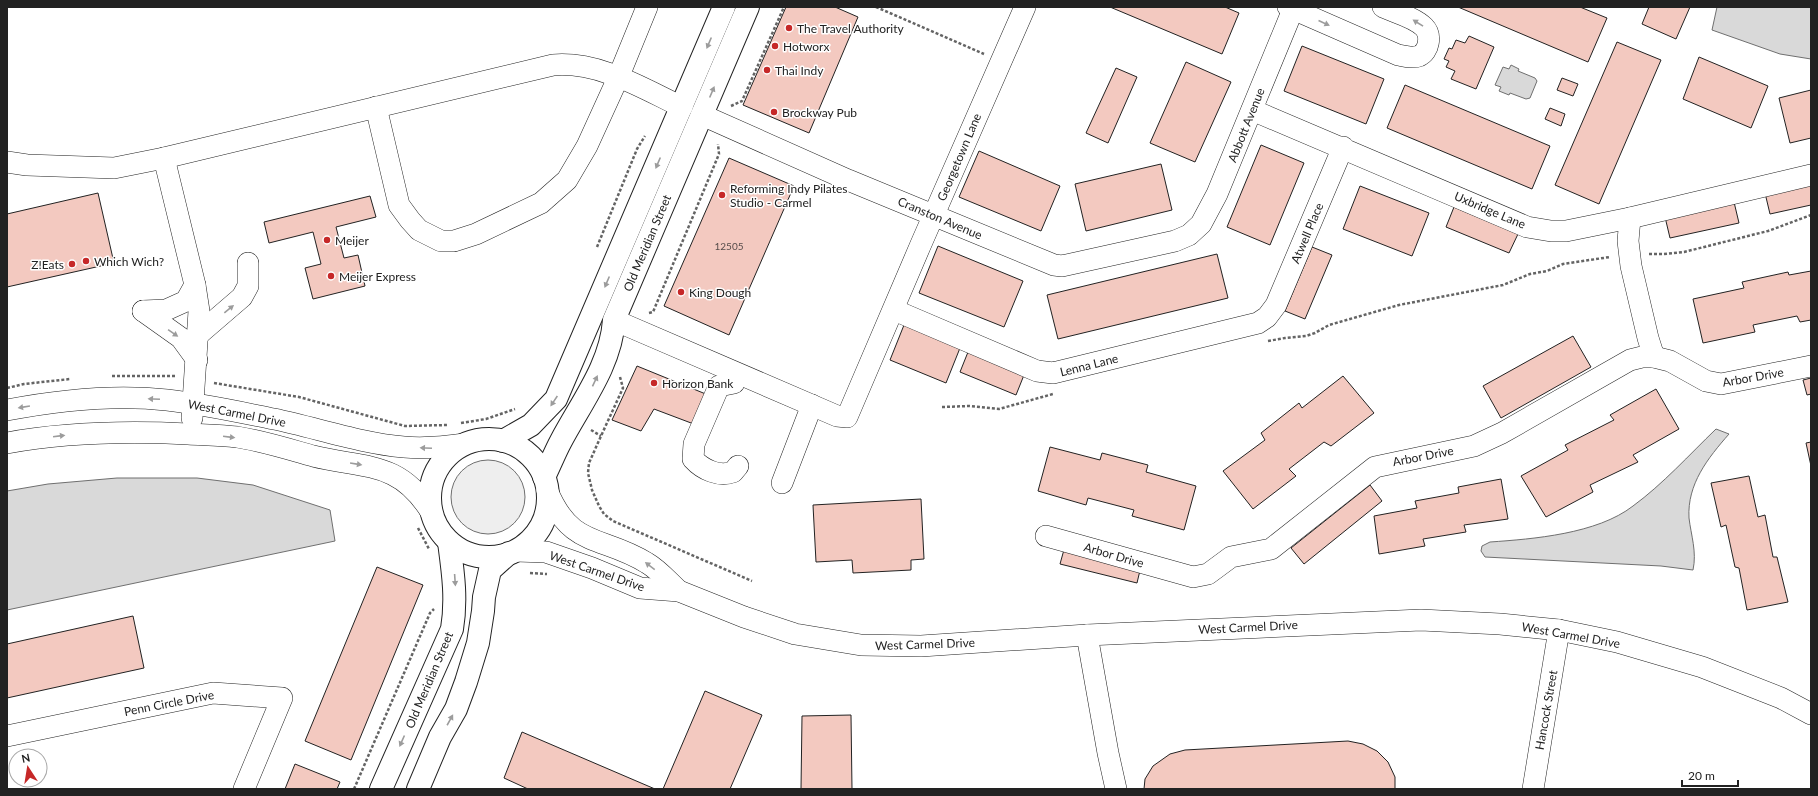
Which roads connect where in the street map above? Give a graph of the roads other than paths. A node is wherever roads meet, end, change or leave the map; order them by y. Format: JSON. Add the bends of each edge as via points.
{"nodes":[{"id":1,"x":647,"y":7,"type":"edge"},
{"id":2,"x":724,"y":7,"type":"edge"},
{"id":3,"x":748,"y":7,"type":"edge"},
{"id":4,"x":1025,"y":7,"type":"edge"},
{"id":5,"x":1383,"y":7,"type":"edge"},
{"id":6,"x":1292,"y":8,"type":"edge"},
{"id":7,"x":618,"y":78,"type":"junction"},
{"id":8,"x":376,"y":107,"type":"junction"},
{"id":9,"x":682,"y":107,"type":"junction"},
{"id":10,"x":1252,"y":110,"type":"junction"},
{"id":11,"x":702,"y":115,"type":"junction"},
{"id":12,"x":1343,"y":147,"type":"junction"},
{"id":13,"x":164,"y":158,"type":"junction"},
{"id":14,"x":7,"y":162,"type":"edge"},
{"id":15,"x":1811,"y":175,"type":"edge"},
{"id":16,"x":933,"y":215,"type":"junction"},
{"id":17,"x":1630,"y":218,"type":"junction"},
{"id":18,"x":1187,"y":236,"type":"joint"},
{"id":19,"x":248,"y":263,"type":"dead end"},
{"id":20,"x":195,"y":284,"type":"junction"},
{"id":21,"x":894,"y":310,"type":"junction"},
{"id":22,"x":1267,"y":316,"type":"joint"},
{"id":23,"x":614,"y":320,"type":"junction"},
{"id":24,"x":199,"y":334,"type":"junction"},
{"id":25,"x":1654,"y":357,"type":"junction"},
{"id":26,"x":197,"y":360,"type":"junction"},
{"id":27,"x":1811,"y":366,"type":"edge"},
{"id":28,"x":731,"y":381,"type":"junction"},
{"id":29,"x":192,"y":404,"type":"junction"},
{"id":30,"x":812,"y":405,"type":"junction"},
{"id":31,"x":7,"y":410,"type":"edge"},
{"id":32,"x":191,"y":434,"type":"junction"},
{"id":33,"x":503,"y":441,"type":"junction"},
{"id":34,"x":7,"y":443,"type":"edge"},
{"id":35,"x":465,"y":444,"type":"junction"},
{"id":36,"x":738,"y":466,"type":"dead end"},
{"id":37,"x":546,"y":483,"type":"junction"},
{"id":38,"x":782,"y":483,"type":"dead end"},
{"id":39,"x":423,"y":517,"type":"junction"},
{"id":40,"x":1046,"y":536,"type":"dead end"},
{"id":41,"x":449,"y":542,"type":"junction"},
{"id":42,"x":512,"y":552,"type":"junction"},
{"id":43,"x":679,"y":591,"type":"junction"},
{"id":44,"x":1559,"y":630,"type":"junction"},
{"id":45,"x":1087,"y":635,"type":"junction"},
{"id":46,"x":1811,"y":714,"type":"edge"},
{"id":47,"x":7,"y":736,"type":"edge"},
{"id":48,"x":244,"y":789,"type":"edge"},
{"id":49,"x":381,"y":789,"type":"edge"},
{"id":50,"x":418,"y":789,"type":"edge"},
{"id":51,"x":1116,"y":789,"type":"edge"},
{"id":52,"x":1533,"y":789,"type":"edge"}],
"edges":[{"from":1,"to":7,"type":"street"},
{"from":2,"to":9,"type":"main road","name":"Old Meridian Street","one_way":true},
{"from":11,"to":3,"type":"main road","name":"Old Meridian Street","one_way":true},
{"from":4,"to":16,"type":"street","name":"Georgetown Lane"},
{"from":6,"to":5,"type":"street","one_way":true,"via":[[1398,55],[1409,58],[1418,57],[1425,52],[1429,35],[1425,28],[1418,22]]},
{"from":6,"to":10,"type":"street","name":"Abbott Avenue"},
{"from":7,"to":8,"type":"street","via":[[583,66],[553,65]]},
{"from":7,"to":8,"type":"street","via":[[587,146],[567,180],[559,188],[541,203],[476,234],[454,241],[441,241],[419,230],[399,205]]},
{"from":7,"to":9,"type":"street"},
{"from":8,"to":13,"type":"street"},
{"from":9,"to":33,"type":"main road","name":"Old Meridian Street","one_way":true,"via":[[556,398],[531,425]]},
{"from":10,"to":12,"type":"street","name":"Uxbridge Lane"},
{"from":10,"to":18,"type":"street","name":"Abbott Avenue","via":[[1217,194],[1201,224]]},
{"from":11,"to":16,"type":"street","name":"Cranston Avenue"},
{"from":11,"to":23,"type":"main road","name":"Old Meridian Street"},
{"from":12,"to":17,"type":"street","name":"Uxbridge Lane","via":[[1527,226],[1566,231]]},
{"from":12,"to":22,"type":"street","name":"Atwell Place","via":[[1276,305]]},
{"from":13,"to":14,"type":"street","via":[[114,168]]},
{"from":13,"to":20,"type":"street"},
{"from":15,"to":17,"type":"street","name":"Uxbridge Lane"},
{"from":16,"to":18,"type":"street","name":"Cranston Avenue","via":[[1054,265],[1062,266],[1139,250]]},
{"from":16,"to":21,"type":"street","name":"Georgetown Lane"},
{"from":17,"to":25,"type":"street","via":[[1629,253],[1639,304]]},
{"from":24,"to":19,"type":"street","one_way":true,"via":[[242,297],[248,286]]},
{"from":20,"to":24,"type":"street"},
{"from":20,"to":26,"type":"street","one_way":true,"via":[[186,301],[166,310],[143,312],[181,338]]},
{"from":21,"to":22,"type":"street","name":"Lenna Lane","via":[[1037,371],[1053,373],[1258,323]]},
{"from":21,"to":30,"type":"street","name":"Georgetown Lane","via":[[847,417],[837,416]]},
{"from":23,"to":28,"type":"street"},
{"from":37,"to":23,"type":"main road","name":"Old Meridian Street","one_way":true,"via":[[562,440],[596,380],[613,336]]},
{"from":24,"to":26,"type":"street"},
{"from":25,"to":27,"type":"street","name":"Arbor Drive","via":[[1670,361],[1706,381],[1721,384]]},
{"from":25,"to":40,"type":"street","name":"Arbor Drive","via":[[1630,360],[1502,433],[1474,446],[1375,467],[1271,549],[1231,557],[1208,574],[1193,577]]},
{"from":26,"to":29,"type":"street"},
{"from":28,"to":30,"type":"street"},
{"from":28,"to":36,"type":"street","via":[[696,462],[720,474],[733,472]]},
{"from":29,"to":31,"type":"street","name":"West Carmel Drive","one_way":true,"via":[[166,400],[109,398]]},
{"from":29,"to":32,"type":"street"},
{"from":35,"to":29,"type":"street","name":"West Carmel Drive","one_way":true,"via":[[436,448],[398,446]]},
{"from":30,"to":38,"type":"street"},
{"from":34,"to":32,"type":"street","name":"West Carmel Drive","one_way":true,"via":[[78,434]]},
{"from":32,"to":39,"type":"street","name":"West Carmel Drive","one_way":true,"via":[[209,434],[265,443],[314,456],[387,470],[413,489],[424,501]]},
{"from":33,"to":35,"type":"main road","via":[[483,440]]},
{"from":33,"to":37,"type":"main road","via":[[528,454],[540,468]]},
{"from":35,"to":39,"type":"main road","via":[[454,450],[439,467]]},
{"from":37,"to":42,"type":"main road","via":[[546,514],[541,525],[526,544]]},
{"from":43,"to":37,"type":"street","name":"West Carmel Drive","one_way":true,"via":[[648,563],[579,534],[568,525],[553,505]]},
{"from":39,"to":41,"type":"main road","via":[[438,528]]},
{"from":41,"to":42,"type":"main road","via":[[471,554],[484,557]]},
{"from":41,"to":49,"type":"main road","name":"Old Meridian Street","one_way":true,"via":[[456,603],[452,629]]},
{"from":42,"to":43,"type":"street","name":"West Carmel Drive","via":[[546,552],[640,588]]},
{"from":50,"to":42,"type":"main road","one_way":true,"via":[[466,682],[478,643],[490,570]]},
{"from":43,"to":45,"type":"street","name":"West Carmel Drive","via":[[744,618],[795,634],[861,645],[921,646]]},
{"from":44,"to":45,"type":"street","name":"West Carmel Drive","via":[[1421,620]]},
{"from":44,"to":46,"type":"street","name":"West Carmel Drive","via":[[1617,642],[1702,667],[1781,698]]},
{"from":44,"to":52,"type":"street","name":"Hancock Street"},
{"from":45,"to":51,"type":"street"},
{"from":47,"to":48,"type":"street","name":"Penn Circle Drive","via":[[213,693],[282,698]]}]}
